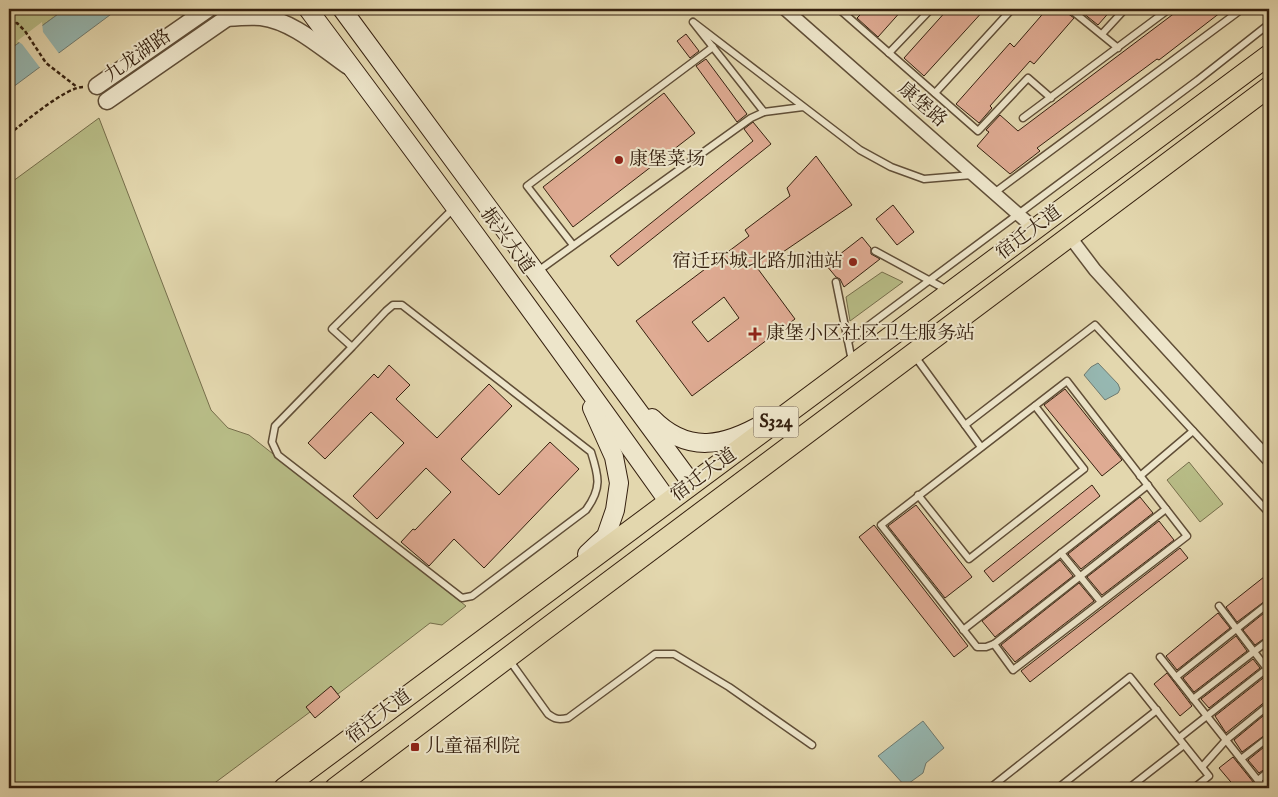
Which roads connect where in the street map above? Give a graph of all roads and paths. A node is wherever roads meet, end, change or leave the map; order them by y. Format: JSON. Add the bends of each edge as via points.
{"nodes":[{"id":1,"x":208,"y":9,"type":"edge"},
{"id":2,"x":240,"y":9,"type":"edge"},
{"id":3,"x":308,"y":9,"type":"edge"},
{"id":4,"x":342,"y":9,"type":"edge"},
{"id":5,"x":352,"y":9,"type":"edge"},
{"id":6,"x":785,"y":9,"type":"edge"},
{"id":7,"x":840,"y":9,"type":"edge"},
{"id":8,"x":931,"y":9,"type":"edge"},
{"id":9,"x":1012,"y":9,"type":"edge"},
{"id":10,"x":1070,"y":9,"type":"edge"},
{"id":11,"x":1125,"y":9,"type":"edge"},
{"id":12,"x":1169,"y":9,"type":"edge"},
{"id":13,"x":1242,"y":9,"type":"edge"},
{"id":14,"x":195,"y":15,"type":"edge"},
{"id":15,"x":226,"y":18,"type":"junction"},
{"id":16,"x":9,"y":24,"type":"edge"},
{"id":17,"x":1269,"y":24,"type":"edge"},
{"id":18,"x":1102,"y":34,"type":"junction"},
{"id":19,"x":714,"y":47,"type":"junction"},
{"id":20,"x":371,"y":48,"type":"junction"},
{"id":21,"x":1118,"y":48,"type":"junction"},
{"id":22,"x":889,"y":53,"type":"junction"},
{"id":23,"x":1269,"y":55,"type":"edge"},
{"id":24,"x":354,"y":70,"type":"junction"},
{"id":25,"x":98,"y":86,"type":"joint"},
{"id":26,"x":77,"y":87,"type":"junction"},
{"id":27,"x":1269,"y":88,"type":"edge"},
{"id":28,"x":935,"y":93,"type":"junction"},
{"id":29,"x":1051,"y":98,"type":"junction"},
{"id":30,"x":107,"y":101,"type":"dead end"},
{"id":31,"x":802,"y":107,"type":"junction"},
{"id":32,"x":764,"y":112,"type":"junction"},
{"id":33,"x":1023,"y":118,"type":"dead end"},
{"id":34,"x":9,"y":134,"type":"edge"},
{"id":35,"x":974,"y":175,"type":"junction"},
{"id":36,"x":994,"y":193,"type":"junction"},
{"id":37,"x":456,"y":206,"type":"junction"},
{"id":38,"x":1018,"y":214,"type":"junction"},
{"id":39,"x":1035,"y":229,"type":"junction"},
{"id":40,"x":1070,"y":237,"type":"junction"},
{"id":41,"x":573,"y":245,"type":"junction"},
{"id":42,"x":876,"y":250,"type":"dead end"},
{"id":43,"x":536,"y":272,"type":"junction"},
{"id":44,"x":929,"y":280,"type":"junction"},
{"id":45,"x":836,"y":282,"type":"dead end"},
{"id":46,"x":951,"y":292,"type":"junction"},
{"id":47,"x":848,"y":341,"type":"junction"},
{"id":48,"x":352,"y":347,"type":"junction"},
{"id":49,"x":595,"y":352,"type":"junction"},
{"id":50,"x":914,"y":354,"type":"junction"},
{"id":51,"x":570,"y":362,"type":"junction"},
{"id":52,"x":852,"y":365,"type":"junction"},
{"id":53,"x":812,"y":395,"type":"junction"},
{"id":54,"x":1035,"y":406,"type":"junction"},
{"id":55,"x":965,"y":425,"type":"junction"},
{"id":56,"x":1193,"y":431,"type":"junction"},
{"id":57,"x":981,"y":447,"type":"junction"},
{"id":58,"x":1269,"y":460,"type":"edge"},
{"id":59,"x":1140,"y":476,"type":"junction"},
{"id":60,"x":692,"y":484,"type":"junction"},
{"id":61,"x":1148,"y":486,"type":"junction"},
{"id":62,"x":918,"y":495,"type":"junction"},
{"id":63,"x":668,"y":501,"type":"junction"},
{"id":64,"x":1166,"y":509,"type":"junction"},
{"id":65,"x":1269,"y":513,"type":"edge"},
{"id":66,"x":1061,"y":553,"type":"junction"},
{"id":67,"x":1080,"y":577,"type":"junction"},
{"id":68,"x":552,"y":588,"type":"junction"},
{"id":69,"x":1101,"y":602,"type":"junction"},
{"id":70,"x":1269,"y":603,"type":"edge"},
{"id":71,"x":1219,"y":606,"type":"dead end"},
{"id":72,"x":1236,"y":629,"type":"junction"},
{"id":73,"x":963,"y":630,"type":"junction"},
{"id":74,"x":1269,"y":640,"type":"edge"},
{"id":75,"x":994,"y":644,"type":"junction"},
{"id":76,"x":1254,"y":652,"type":"junction"},
{"id":77,"x":1160,"y":657,"type":"dead end"},
{"id":78,"x":508,"y":658,"type":"junction"},
{"id":79,"x":1269,"y":669,"type":"edge"},
{"id":80,"x":1176,"y":677,"type":"junction"},
{"id":81,"x":1193,"y":699,"type":"junction"},
{"id":82,"x":1269,"y":705,"type":"edge"},
{"id":83,"x":1157,"y":710,"type":"junction"},
{"id":84,"x":1207,"y":716,"type":"junction"},
{"id":85,"x":1269,"y":737,"type":"edge"},
{"id":86,"x":1179,"y":738,"type":"junction"},
{"id":87,"x":1226,"y":740,"type":"junction"},
{"id":88,"x":812,"y":745,"type":"dead end"},
{"id":89,"x":1184,"y":745,"type":"junction"},
{"id":90,"x":1241,"y":759,"type":"junction"},
{"id":91,"x":1202,"y":768,"type":"junction"},
{"id":92,"x":1269,"y":771,"type":"edge"},
{"id":93,"x":1258,"y":780,"type":"junction"},
{"id":94,"x":284,"y":788,"type":"edge"},
{"id":95,"x":335,"y":788,"type":"edge"},
{"id":96,"x":990,"y":788,"type":"edge"},
{"id":97,"x":1058,"y":788,"type":"edge"},
{"id":98,"x":1129,"y":788,"type":"edge"},
{"id":99,"x":1194,"y":788,"type":"edge"},
{"id":100,"x":1264,"y":788,"type":"edge"}],
"edges":[{"from":1,"to":14,"type":"street","name":"九龙湖路"},
{"from":2,"to":15,"type":"street","name":"九龙湖路"},
{"from":3,"to":24,"type":"main road","name":"振兴大道"},
{"from":4,"to":20,"type":"main road","name":"振兴大道"},
{"from":5,"to":20,"type":"street"},
{"from":6,"to":35,"type":"street","name":"康堡路"},
{"from":7,"to":22,"type":"lane"},
{"from":8,"to":22,"type":"lane"},
{"from":9,"to":28,"type":"lane"},
{"from":10,"to":18,"type":"lane"},
{"from":11,"to":18,"type":"lane"},
{"from":12,"to":21,"type":"lane"},
{"from":13,"to":36,"type":"lane"},
{"from":14,"to":25,"type":"street","name":"九龙湖路"},
{"from":15,"to":24,"type":"street","via":[[263,18],[283,24]]},
{"from":15,"to":30,"type":"street","name":"九龙湖路"},
{"from":16,"to":26,"type":"path","via":[[17,23],[46,63]]},
{"from":17,"to":38,"type":"lane"},
{"from":18,"to":21,"type":"lane"},
{"from":19,"to":31,"type":"lane","via":[[693,22]]},
{"from":19,"to":32,"type":"lane"},
{"from":19,"to":41,"type":"lane","via":[[527,186]]},
{"from":20,"to":43,"type":"main road","name":"振兴大道"},
{"from":21,"to":29,"type":"lane"},
{"from":22,"to":28,"type":"lane"},
{"from":23,"to":39,"type":"main road","name":"宿迁大道","number":"S324"},
{"from":24,"to":37,"type":"main road","name":"振兴大道"},
{"from":25,"to":26,"type":"path"},
{"from":26,"to":34,"type":"path"},
{"from":27,"to":40,"type":"main road","name":"宿迁大道","number":"S324"},
{"from":28,"to":29,"type":"lane","via":[[978,131],[1028,78]]},
{"from":29,"to":33,"type":"lane"},
{"from":31,"to":32,"type":"lane"},
{"from":31,"to":35,"type":"lane","via":[[860,150],[891,167],[924,179]]},
{"from":32,"to":41,"type":"lane","via":[[751,118]]},
{"from":35,"to":36,"type":"street","name":"康堡路"},
{"from":36,"to":38,"type":"street","name":"康堡路"},
{"from":37,"to":48,"type":"lane","via":[[332,329]]},
{"from":37,"to":51,"type":"main road","name":"振兴大道"},
{"from":38,"to":39,"type":"street","name":"康堡路"},
{"from":38,"to":44,"type":"lane"},
{"from":39,"to":46,"type":"main road","name":"宿迁大道","number":"S324"},
{"from":40,"to":50,"type":"main road","name":"宿迁大道","number":"S324"},
{"from":40,"to":58,"type":"street","via":[[1095,270]]},
{"from":41,"to":43,"type":"lane"},
{"from":42,"to":44,"type":"lane"},
{"from":43,"to":49,"type":"main road","name":"振兴大道"},
{"from":44,"to":46,"type":"lane"},
{"from":44,"to":47,"type":"lane"},
{"from":45,"to":47,"type":"lane"},
{"from":46,"to":52,"type":"main road","name":"宿迁大道","number":"S324"},
{"from":47,"to":52,"type":"lane"},
{"from":48,"to":48,"type":"lane","via":[[275,426],[272,442],[278,455],[462,598],[472,596],[540,545],[586,510],[595,498],[598,478],[591,452],[402,305],[393,305],[386,310]]},
{"from":49,"to":53,"type":"main road","via":[[653,419],[666,431],[691,442],[726,441],[758,427]]},
{"from":49,"to":60,"type":"main road","name":"振兴大道"},
{"from":50,"to":55,"type":"lane"},
{"from":50,"to":78,"type":"main road","name":"宿迁大道","number":"S324"},
{"from":51,"to":63,"type":"main road","name":"振兴大道"},
{"from":51,"to":68,"type":"main road","via":[[614,457],[619,483],[615,510],[606,536]]},
{"from":52,"to":53,"type":"main road","name":"宿迁大道","number":"S324"},
{"from":53,"to":60,"type":"main road","name":"宿迁大道","number":"S324"},
{"from":54,"to":57,"type":"lane"},
{"from":54,"to":59,"type":"lane","via":[[1067,382]]},
{"from":54,"to":62,"type":"lane","via":[[1084,469],[968,559]]},
{"from":55,"to":56,"type":"lane","via":[[1096,325]]},
{"from":55,"to":57,"type":"lane"},
{"from":56,"to":59,"type":"lane"},
{"from":56,"to":65,"type":"lane"},
{"from":57,"to":62,"type":"lane"},
{"from":59,"to":61,"type":"lane"},
{"from":60,"to":63,"type":"main road","name":"宿迁大道","number":"S324"},
{"from":61,"to":64,"type":"lane"},
{"from":61,"to":66,"type":"lane"},
{"from":62,"to":73,"type":"lane","via":[[881,524]]},
{"from":63,"to":68,"type":"main road","name":"宿迁大道","number":"S324"},
{"from":64,"to":67,"type":"lane"},
{"from":64,"to":69,"type":"lane","via":[[1187,536]]},
{"from":66,"to":67,"type":"lane"},
{"from":66,"to":73,"type":"lane"},
{"from":67,"to":69,"type":"lane"},
{"from":67,"to":75,"type":"lane"},
{"from":68,"to":94,"type":"main road","name":"宿迁大道","number":"S324"},
{"from":69,"to":75,"type":"lane","via":[[1013,670]]},
{"from":70,"to":72,"type":"lane"},
{"from":71,"to":72,"type":"lane"},
{"from":72,"to":76,"type":"lane"},
{"from":72,"to":80,"type":"lane"},
{"from":73,"to":75,"type":"lane","via":[[977,647],[986,648]]},
{"from":74,"to":76,"type":"lane"},
{"from":76,"to":79,"type":"lane"},
{"from":76,"to":81,"type":"lane"},
{"from":77,"to":80,"type":"lane"},
{"from":78,"to":88,"type":"lane","via":[[548,714],[556,720],[568,718],[655,654],[674,654]]},
{"from":78,"to":95,"type":"main road","name":"宿迁大道","number":"S324"},
{"from":79,"to":84,"type":"lane"},
{"from":80,"to":81,"type":"lane"},
{"from":81,"to":84,"type":"lane"},
{"from":82,"to":87,"type":"lane"},
{"from":83,"to":86,"type":"lane"},
{"from":83,"to":96,"type":"lane","via":[[1130,677]]},
{"from":83,"to":97,"type":"lane"},
{"from":84,"to":86,"type":"lane"},
{"from":84,"to":87,"type":"lane"},
{"from":85,"to":90,"type":"lane"},
{"from":86,"to":89,"type":"lane"},
{"from":87,"to":90,"type":"lane"},
{"from":87,"to":91,"type":"lane"},
{"from":89,"to":91,"type":"lane"},
{"from":89,"to":98,"type":"lane"},
{"from":90,"to":93,"type":"lane"},
{"from":91,"to":99,"type":"lane","via":[[1209,776]]},
{"from":92,"to":93,"type":"lane"},
{"from":93,"to":100,"type":"lane"}]}
